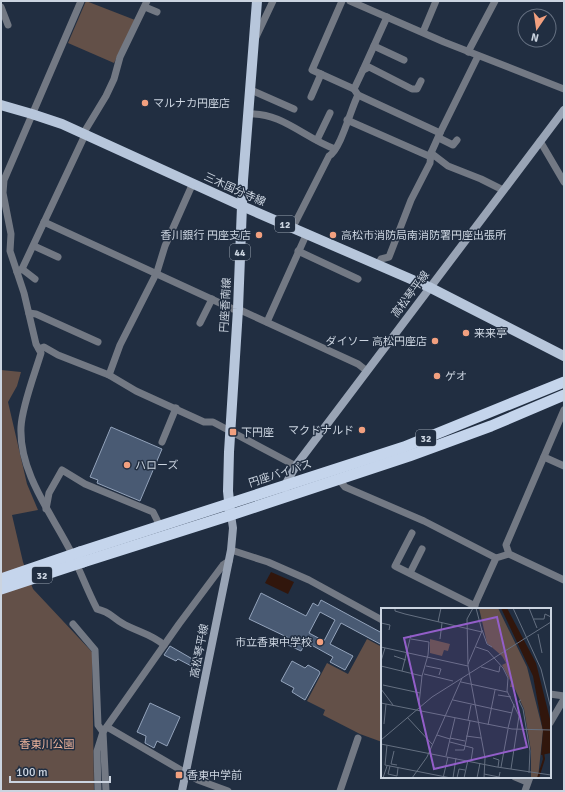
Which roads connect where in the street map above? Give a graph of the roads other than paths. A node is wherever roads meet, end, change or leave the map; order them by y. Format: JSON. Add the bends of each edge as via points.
{"nodes":[{"id":1,"x":81,"y":1,"type":"edge"},
{"id":2,"x":257,"y":1,"type":"edge"},
{"id":3,"x":273,"y":1,"type":"edge"},
{"id":4,"x":342,"y":1,"type":"edge"},
{"id":5,"x":350,"y":1,"type":"edge"},
{"id":6,"x":436,"y":1,"type":"edge"},
{"id":7,"x":495,"y":1,"type":"edge"},
{"id":8,"x":146,"y":4,"type":"edge"},
{"id":9,"x":361,"y":4,"type":"edge"},
{"id":10,"x":1,"y":7,"type":"edge"},
{"id":11,"x":157,"y":12,"type":"dead end"},
{"id":12,"x":386,"y":17,"type":"junction"},
{"id":13,"x":8,"y":26,"type":"dead end"},
{"id":14,"x":423,"y":32,"type":"junction"},
{"id":15,"x":254,"y":41,"type":"junction"},
{"id":16,"x":374,"y":46,"type":"junction"},
{"id":17,"x":468,"y":52,"type":"junction"},
{"id":18,"x":478,"y":56,"type":"junction"},
{"id":19,"x":404,"y":60,"type":"dead end"},
{"id":20,"x":363,"y":70,"type":"junction"},
{"id":21,"x":321,"y":74,"type":"junction"},
{"id":22,"x":421,"y":81,"type":"dead end"},
{"id":23,"x":564,"y":89,"type":"edge"},
{"id":24,"x":251,"y":90,"type":"junction"},
{"id":25,"x":356,"y":92,"type":"junction"},
{"id":26,"x":311,"y":97,"type":"dead end"},
{"id":27,"x":1,"y":105,"type":"edge"},
{"id":28,"x":294,"y":109,"type":"dead end"},
{"id":29,"x":564,"y":110,"type":"edge"},
{"id":30,"x":330,"y":113,"type":"dead end"},
{"id":31,"x":32,"y":114,"type":"junction"},
{"id":32,"x":248,"y":114,"type":"junction"},
{"id":33,"x":347,"y":120,"type":"junction"},
{"id":34,"x":84,"y":134,"type":"junction"},
{"id":35,"x":440,"y":135,"type":"junction"},
{"id":36,"x":317,"y":140,"type":"junction"},
{"id":37,"x":457,"y":140,"type":"dead end"},
{"id":38,"x":540,"y":141,"type":"junction"},
{"id":39,"x":335,"y":149,"type":"junction"},
{"id":40,"x":431,"y":155,"type":"junction"},
{"id":41,"x":564,"y":182,"type":"edge"},
{"id":42,"x":193,"y":184,"type":"junction"},
{"id":43,"x":503,"y":190,"type":"junction"},
{"id":44,"x":242,"y":206,"type":"junction"},
{"id":45,"x":44,"y":222,"type":"junction"},
{"id":46,"x":293,"y":227,"type":"junction"},
{"id":47,"x":306,"y":233,"type":"junction"},
{"id":48,"x":34,"y":246,"type":"junction"},
{"id":49,"x":298,"y":251,"type":"junction"},
{"id":50,"x":58,"y":257,"type":"dead end"},
{"id":51,"x":378,"y":264,"type":"junction"},
{"id":52,"x":20,"y":270,"type":"junction"},
{"id":53,"x":157,"y":272,"type":"junction"},
{"id":54,"x":35,"y":279,"type":"dead end"},
{"id":55,"x":358,"y":279,"type":"dead end"},
{"id":56,"x":429,"y":287,"type":"junction"},
{"id":57,"x":212,"y":299,"type":"junction"},
{"id":58,"x":238,"y":309,"type":"junction"},
{"id":59,"x":29,"y":313,"type":"junction"},
{"id":60,"x":267,"y":322,"type":"junction"},
{"id":61,"x":200,"y":323,"type":"dead end"},
{"id":62,"x":98,"y":342,"type":"dead end"},
{"id":63,"x":39,"y":349,"type":"junction"},
{"id":64,"x":564,"y":356,"type":"edge"},
{"id":65,"x":367,"y":371,"type":"junction"},
{"id":66,"x":109,"y":375,"type":"junction"},
{"id":67,"x":564,"y":382,"type":"edge"},
{"id":68,"x":564,"y":396,"type":"edge"},
{"id":69,"x":176,"y":408,"type":"junction"},
{"id":70,"x":564,"y":410,"type":"edge"},
{"id":71,"x":230,"y":432,"type":"junction"},
{"id":72,"x":162,"y":442,"type":"dead end"},
{"id":73,"x":544,"y":457,"type":"junction"},
{"id":74,"x":296,"y":466,"type":"junction"},
{"id":75,"x":564,"y":466,"type":"edge"},
{"id":76,"x":338,"y":478,"type":"junction"},
{"id":77,"x":286,"y":490,"type":"junction"},
{"id":78,"x":228,"y":504,"type":"junction"},
{"id":79,"x":46,"y":509,"type":"junction"},
{"id":80,"x":231,"y":515,"type":"junction"},
{"id":81,"x":160,"y":526,"type":"junction"},
{"id":82,"x":412,"y":532,"type":"dead end"},
{"id":83,"x":422,"y":548,"type":"dead end"},
{"id":84,"x":231,"y":550,"type":"junction"},
{"id":85,"x":509,"y":554,"type":"junction"},
{"id":86,"x":82,"y":557,"type":"junction"},
{"id":87,"x":496,"y":558,"type":"junction"},
{"id":88,"x":228,"y":561,"type":"junction"},
{"id":89,"x":410,"y":573,"type":"junction"},
{"id":90,"x":1,"y":579,"type":"edge"},
{"id":91,"x":564,"y":580,"type":"edge"},
{"id":92,"x":1,"y":589,"type":"edge"},
{"id":93,"x":474,"y":607,"type":"edge"},
{"id":94,"x":381,"y":619,"type":"edge"},
{"id":95,"x":73,"y":624,"type":"dead end"},
{"id":96,"x":164,"y":645,"type":"junction"},
{"id":97,"x":551,"y":694,"type":"edge"},
{"id":98,"x":564,"y":698,"type":"edge"},
{"id":99,"x":551,"y":721,"type":"edge"},
{"id":100,"x":105,"y":730,"type":"junction"},
{"id":101,"x":358,"y":738,"type":"dead end"},
{"id":102,"x":186,"y":772,"type":"junction"},
{"id":103,"x":528,"y":780,"type":"edge"},
{"id":104,"x":98,"y":791,"type":"edge"},
{"id":105,"x":106,"y":791,"type":"edge"},
{"id":106,"x":182,"y":791,"type":"edge"},
{"id":107,"x":228,"y":791,"type":"edge"},
{"id":108,"x":340,"y":791,"type":"edge"},
{"id":109,"x":525,"y":791,"type":"edge"}],
"edges":[{"from":1,"to":31,"type":"street"},
{"from":2,"to":15,"type":"main road","name":"円座香南線","number":"44"},
{"from":3,"to":15,"type":"street"},
{"from":4,"to":21,"type":"street","via":[[312,70]]},
{"from":5,"to":9,"type":"street"},
{"from":6,"to":14,"type":"street"},
{"from":7,"to":17,"type":"street"},
{"from":8,"to":11,"type":"street"},
{"from":8,"to":34,"type":"street","via":[[120,57],[106,96]]},
{"from":9,"to":12,"type":"street"},
{"from":10,"to":13,"type":"street"},
{"from":12,"to":14,"type":"street"},
{"from":12,"to":16,"type":"street"},
{"from":14,"to":17,"type":"street"},
{"from":15,"to":24,"type":"main road","name":"円座香南線","number":"44"},
{"from":16,"to":19,"type":"street"},
{"from":16,"to":20,"type":"street"},
{"from":17,"to":18,"type":"street"},
{"from":18,"to":23,"type":"street"},
{"from":18,"to":35,"type":"street"},
{"from":20,"to":22,"type":"street","via":[[370,67],[412,88],[418,89]]},
{"from":20,"to":25,"type":"street"},
{"from":21,"to":25,"type":"street"},
{"from":21,"to":26,"type":"street"},
{"from":24,"to":28,"type":"street"},
{"from":24,"to":32,"type":"main road","name":"円座香南線","number":"44"},
{"from":25,"to":33,"type":"street"},
{"from":25,"to":35,"type":"street"},
{"from":27,"to":31,"type":"main road","name":"三木国分寺線","number":"12"},
{"from":29,"to":38,"type":"main road","name":"高松琴平線"},
{"from":30,"to":36,"type":"street"},
{"from":31,"to":34,"type":"main road","name":"三木国分寺線","number":"12"},
{"from":31,"to":52,"type":"street","via":[[4,180],[3,193],[11,234],[10,252]]},
{"from":32,"to":36,"type":"street","via":[[261,113],[302,130]]},
{"from":32,"to":44,"type":"main road","name":"円座香南線","number":"44"},
{"from":33,"to":39,"type":"street"},
{"from":33,"to":40,"type":"street"},
{"from":34,"to":42,"type":"main road","name":"三木国分寺線","number":"12"},
{"from":34,"to":45,"type":"street"},
{"from":35,"to":37,"type":"street","via":[[453,145]]},
{"from":35,"to":40,"type":"street"},
{"from":36,"to":39,"type":"street"},
{"from":38,"to":41,"type":"street"},
{"from":38,"to":43,"type":"main road","name":"高松琴平線"},
{"from":39,"to":46,"type":"street"},
{"from":40,"to":43,"type":"street","via":[[448,166]]},
{"from":40,"to":51,"type":"street","via":[[388,257],[381,259]]},
{"from":42,"to":44,"type":"main road","name":"三木国分寺線","number":"12"},
{"from":42,"to":53,"type":"street","via":[[165,246]]},
{"from":43,"to":56,"type":"main road","name":"高松琴平線"},
{"from":44,"to":46,"type":"main road","name":"三木国分寺線","number":"12"},
{"from":44,"to":58,"type":"main road","name":"円座香南線","number":"44"},
{"from":45,"to":48,"type":"street"},
{"from":45,"to":53,"type":"street"},
{"from":46,"to":47,"type":"main road","name":"三木国分寺線","number":"12"},
{"from":47,"to":49,"type":"street"},
{"from":47,"to":51,"type":"main road","name":"三木国分寺線","number":"12"},
{"from":48,"to":50,"type":"street"},
{"from":48,"to":52,"type":"street"},
{"from":49,"to":55,"type":"street"},
{"from":49,"to":60,"type":"street"},
{"from":51,"to":56,"type":"main road","name":"三木国分寺線","number":"12"},
{"from":52,"to":54,"type":"street"},
{"from":52,"to":59,"type":"street"},
{"from":53,"to":57,"type":"street"},
{"from":53,"to":66,"type":"street","via":[[120,346]]},
{"from":56,"to":64,"type":"main road","name":"三木国分寺線","number":"12"},
{"from":56,"to":65,"type":"main road","name":"高松琴平線"},
{"from":57,"to":58,"type":"street"},
{"from":57,"to":61,"type":"street"},
{"from":58,"to":60,"type":"street"},
{"from":58,"to":71,"type":"main road","name":"円座香南線","number":"44"},
{"from":59,"to":62,"type":"street"},
{"from":59,"to":63,"type":"street"},
{"from":60,"to":65,"type":"street","via":[[358,364]]},
{"from":63,"to":66,"type":"street","via":[[44,347]]},
{"from":63,"to":79,"type":"street","via":[[41,353],[21,427],[24,455],[36,490]]},
{"from":65,"to":74,"type":"main road","name":"高松琴平線"},
{"from":66,"to":69,"type":"street","via":[[136,391]]},
{"from":67,"to":77,"type":"highway","name":"円座バイパス","number":"32","via":[[404,447]]},
{"from":68,"to":76,"type":"highway","name":"円座バイパス","number":"32","via":[[491,426]]},
{"from":69,"to":71,"type":"street","via":[[204,422],[213,422]]},
{"from":69,"to":72,"type":"street"},
{"from":70,"to":73,"type":"street"},
{"from":71,"to":74,"type":"street"},
{"from":71,"to":78,"type":"main road","name":"円座香南線","number":"44"},
{"from":73,"to":75,"type":"street"},
{"from":73,"to":85,"type":"street","via":[[506,545]]},
{"from":74,"to":77,"type":"main road","name":"高松琴平線"},
{"from":76,"to":77,"type":"highway","name":"円座バイパス","number":"32"},
{"from":76,"to":87,"type":"street","via":[[346,487],[424,521]]},
{"from":77,"to":78,"type":"highway","name":"円座バイパス","number":"32"},
{"from":77,"to":80,"type":"highway","name":"円座バイパス","number":"32"},
{"from":78,"to":80,"type":"main road","name":"円座香南線","number":"44"},
{"from":78,"to":81,"type":"highway","name":"円座バイパス","number":"32"},
{"from":79,"to":81,"type":"street","via":[[49,493],[62,470],[85,484],[153,512]]},
{"from":79,"to":96,"type":"street","via":[[77,563],[97,609],[108,612],[121,623]]},
{"from":80,"to":84,"type":"main road","name":"高松琴平線"},
{"from":80,"to":86,"type":"highway","name":"円座バイパス","number":"32"},
{"from":81,"to":86,"type":"highway","name":"円座バイパス","number":"32"},
{"from":82,"to":89,"type":"street","via":[[395,566]]},
{"from":83,"to":89,"type":"street"},
{"from":84,"to":88,"type":"main road","name":"高松琴平線"},
{"from":84,"to":94,"type":"street","via":[[268,562],[309,580]]},
{"from":85,"to":87,"type":"street"},
{"from":85,"to":91,"type":"street"},
{"from":86,"to":90,"type":"highway","name":"円座バイパス","number":"32","bridge":true},
{"from":86,"to":92,"type":"highway","name":"円座バイパス","number":"32","bridge":true},
{"from":87,"to":93,"type":"street"},
{"from":88,"to":96,"type":"street"},
{"from":88,"to":102,"type":"main road","name":"高松琴平線"},
{"from":89,"to":93,"type":"street"},
{"from":95,"to":100,"type":"street","via":[[95,650],[98,725]]},
{"from":96,"to":100,"type":"street"},
{"from":97,"to":98,"type":"street"},
{"from":98,"to":99,"type":"street"},
{"from":100,"to":102,"type":"street"},
{"from":100,"to":104,"type":"street","via":[[97,751]]},
{"from":100,"to":105,"type":"street"},
{"from":101,"to":108,"type":"street"},
{"from":102,"to":106,"type":"main road","name":"高松琴平線"},
{"from":102,"to":107,"type":"street","via":[[198,780]]},
{"from":103,"to":109,"type":"street"}]}
